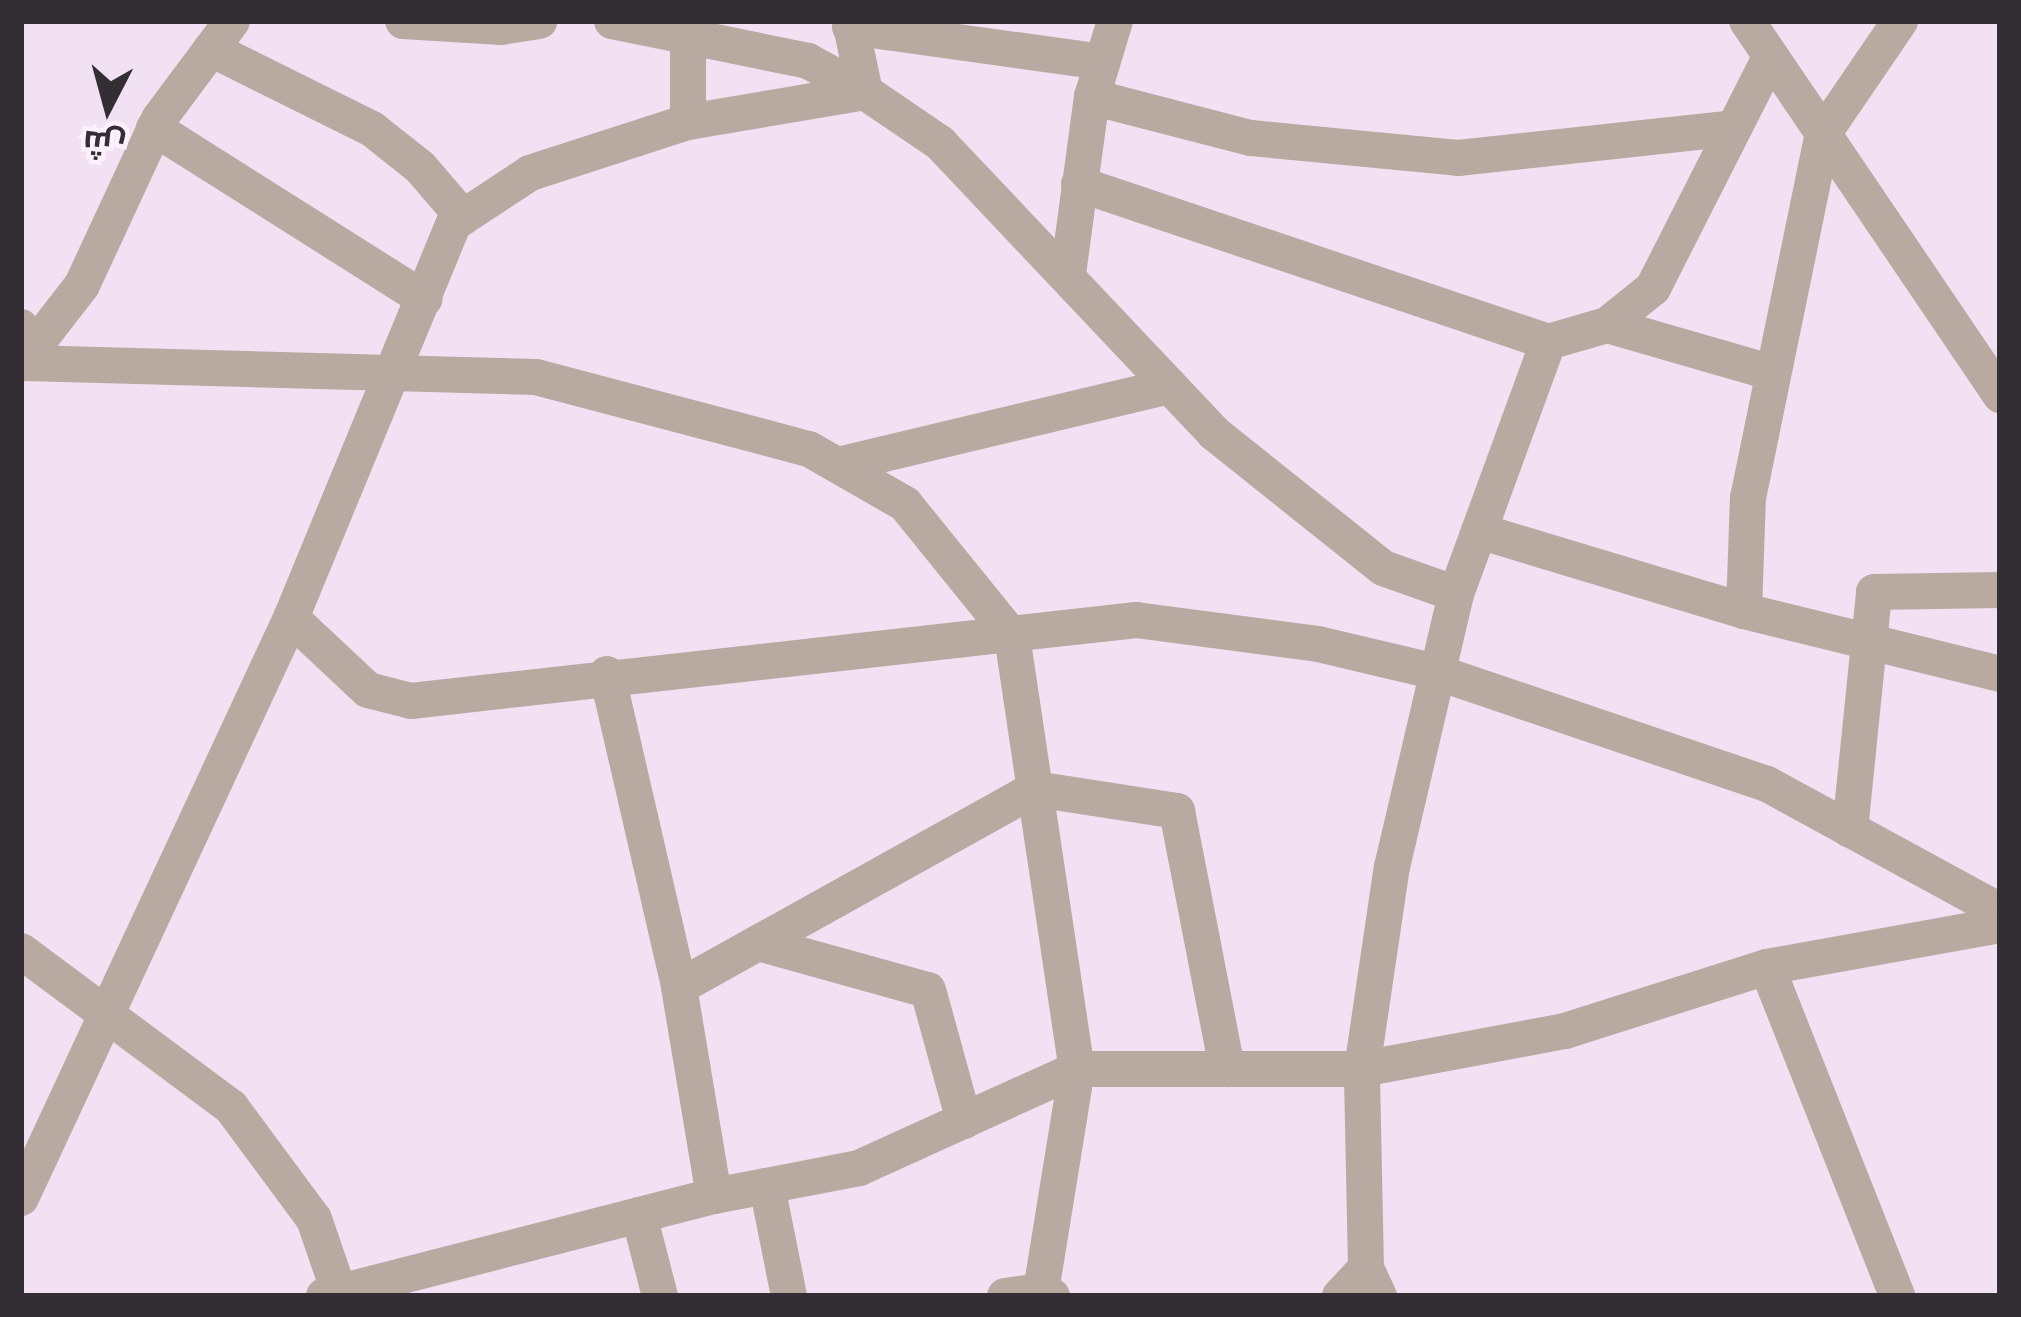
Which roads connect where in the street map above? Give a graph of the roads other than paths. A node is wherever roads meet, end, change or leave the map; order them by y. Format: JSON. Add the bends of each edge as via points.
{"nodes":[{"id":1,"x":403,"y":21,"type":"edge"},
{"id":2,"x":540,"y":21,"type":"edge"},
{"id":3,"x":612,"y":21,"type":"edge"},
{"id":4,"x":1115,"y":21,"type":"edge"},
{"id":5,"x":1747,"y":21,"type":"edge"},
{"id":6,"x":1900,"y":21,"type":"edge"},
{"id":7,"x":850,"y":24,"type":"edge"},
{"id":8,"x":688,"y":26,"type":"edge"},
{"id":9,"x":221,"y":35,"type":"edge"},
{"id":10,"x":1770,"y":57,"type":"junction"},
{"id":11,"x":1097,"y":80,"type":"junction"},
{"id":12,"x":865,"y":92,"type":"junction"},
{"id":13,"x":688,"y":122,"type":"junction"},
{"id":14,"x":154,"y":128,"type":"junction"},
{"id":15,"x":1733,"y":128,"type":"junction"},
{"id":16,"x":1823,"y":134,"type":"junction"},
{"id":17,"x":1079,"y":184,"type":"junction"},
{"id":18,"x":463,"y":217,"type":"junction"},
{"id":19,"x":1068,"y":274,"type":"junction"},
{"id":20,"x":425,"y":299,"type":"junction"},
{"id":21,"x":1607,"y":325,"type":"junction"},
{"id":22,"x":1548,"y":342,"type":"junction"},
{"id":23,"x":22,"y":351,"type":"edge"},
{"id":24,"x":398,"y":373,"type":"junction"},
{"id":25,"x":1773,"y":373,"type":"junction"},
{"id":26,"x":1170,"y":386,"type":"junction"},
{"id":27,"x":2000,"y":395,"type":"edge"},
{"id":28,"x":838,"y":465,"type":"junction"},
{"id":29,"x":1479,"y":531,"type":"junction"},
{"id":30,"x":2000,"y":590,"type":"edge"},
{"id":31,"x":1456,"y":594,"type":"junction"},
{"id":32,"x":1744,"y":611,"type":"junction"},
{"id":33,"x":291,"y":618,"type":"junction"},
{"id":34,"x":1012,"y":636,"type":"junction"},
{"id":35,"x":1868,"y":645,"type":"junction"},
{"id":36,"x":1436,"y":672,"type":"junction"},
{"id":37,"x":607,"y":674,"type":"junction"},
{"id":38,"x":2000,"y":674,"type":"edge"},
{"id":39,"x":1035,"y":789,"type":"junction"},
{"id":40,"x":1850,"y":830,"type":"junction"},
{"id":41,"x":2000,"y":911,"type":"edge"},
{"id":42,"x":2000,"y":926,"type":"edge"},
{"id":43,"x":758,"y":943,"type":"junction"},
{"id":44,"x":21,"y":951,"type":"edge"},
{"id":45,"x":1767,"y":967,"type":"junction"},
{"id":46,"x":679,"y":987,"type":"junction"},
{"id":47,"x":104,"y":1010,"type":"junction"},
{"id":48,"x":1077,"y":1069,"type":"junction"},
{"id":49,"x":1227,"y":1069,"type":"junction"},
{"id":50,"x":1362,"y":1070,"type":"junction"},
{"id":51,"x":964,"y":1121,"type":"junction"},
{"id":52,"x":767,"y":1186,"type":"junction"},
{"id":53,"x":714,"y":1196,"type":"junction"},
{"id":54,"x":21,"y":1198,"type":"edge"},
{"id":55,"x":639,"y":1215,"type":"junction"},
{"id":56,"x":1372,"y":1282,"type":"edge"},
{"id":57,"x":332,"y":1294,"type":"edge"},
{"id":58,"x":1033,"y":1294,"type":"edge"},
{"id":59,"x":660,"y":1296,"type":"edge"},
{"id":60,"x":789,"y":1296,"type":"edge"},
{"id":61,"x":1340,"y":1296,"type":"edge"},
{"id":62,"x":1897,"y":1296,"type":"edge"}],
"edges":[{"from":1,"to":2,"type":"street"},
{"from":3,"to":8,"type":"street"},
{"from":4,"to":11,"type":"street"},
{"from":5,"to":10,"type":"street"},
{"from":6,"to":16,"type":"street"},
{"from":7,"to":11,"type":"street"},
{"from":7,"to":12,"type":"street"},
{"from":8,"to":12,"type":"street","via":[[808,61]]},
{"from":8,"to":13,"type":"street"},
{"from":9,"to":14,"type":"street"},
{"from":9,"to":18,"type":"street","via":[[371,129],[420,167]]},
{"from":10,"to":15,"type":"street"},
{"from":10,"to":16,"type":"street"},
{"from":11,"to":15,"type":"street","via":[[1250,138],[1458,158]]},
{"from":11,"to":17,"type":"street"},
{"from":12,"to":13,"type":"street"},
{"from":12,"to":19,"type":"street","via":[[940,143]]},
{"from":13,"to":18,"type":"street","via":[[530,173]]},
{"from":14,"to":20,"type":"street"},
{"from":14,"to":23,"type":"street","via":[[82,284]]},
{"from":15,"to":21,"type":"street","via":[[1653,288]]},
{"from":16,"to":25,"type":"street"},
{"from":16,"to":27,"type":"street"},
{"from":17,"to":19,"type":"street"},
{"from":17,"to":22,"type":"street"},
{"from":18,"to":20,"type":"street"},
{"from":19,"to":26,"type":"street"},
{"from":20,"to":24,"type":"street"},
{"from":21,"to":22,"type":"street"},
{"from":21,"to":25,"type":"street"},
{"from":22,"to":29,"type":"street"},
{"from":23,"to":24,"type":"street"},
{"from":24,"to":28,"type":"street","via":[[536,377],[694,413]]},
{"from":24,"to":33,"type":"street"},
{"from":25,"to":32,"type":"street","via":[[1748,498]]},
{"from":26,"to":28,"type":"street"},
{"from":26,"to":31,"type":"street","via":[[1324,529],[1383,568]]},
{"from":28,"to":34,"type":"street","via":[[905,504]]},
{"from":29,"to":31,"type":"street"},
{"from":29,"to":32,"type":"street"},
{"from":30,"to":35,"type":"street","via":[[1874,592]]},
{"from":31,"to":36,"type":"street"},
{"from":32,"to":35,"type":"street"},
{"from":33,"to":37,"type":"street","via":[[368,690],[411,701]]},
{"from":33,"to":47,"type":"street"},
{"from":34,"to":36,"type":"street","via":[[1136,620],[1318,644]]},
{"from":34,"to":37,"type":"street"},
{"from":34,"to":39,"type":"street"},
{"from":35,"to":38,"type":"street"},
{"from":35,"to":40,"type":"street"},
{"from":36,"to":40,"type":"street","via":[[1767,784]]},
{"from":36,"to":50,"type":"street","via":[[1392,867]]},
{"from":37,"to":46,"type":"street"},
{"from":39,"to":43,"type":"street"},
{"from":39,"to":48,"type":"street"},
{"from":39,"to":49,"type":"street","via":[[1178,811]]},
{"from":40,"to":41,"type":"street"},
{"from":42,"to":45,"type":"street"},
{"from":43,"to":46,"type":"street"},
{"from":43,"to":51,"type":"street","via":[[928,990]]},
{"from":44,"to":47,"type":"street"},
{"from":45,"to":50,"type":"street","via":[[1564,1031]]},
{"from":45,"to":62,"type":"street"},
{"from":46,"to":53,"type":"street"},
{"from":47,"to":54,"type":"street"},
{"from":47,"to":57,"type":"street","via":[[232,1107],[260,1140],[314,1220]]},
{"from":48,"to":49,"type":"street"},
{"from":48,"to":51,"type":"street"},
{"from":48,"to":58,"type":"street"},
{"from":49,"to":50,"type":"street"},
{"from":50,"to":56,"type":"street"},
{"from":51,"to":52,"type":"street","via":[[859,1168]]},
{"from":52,"to":53,"type":"street"},
{"from":52,"to":60,"type":"street"},
{"from":53,"to":55,"type":"street"},
{"from":55,"to":57,"type":"street"},
{"from":55,"to":59,"type":"street"},
{"from":56,"to":61,"type":"street"}]}
